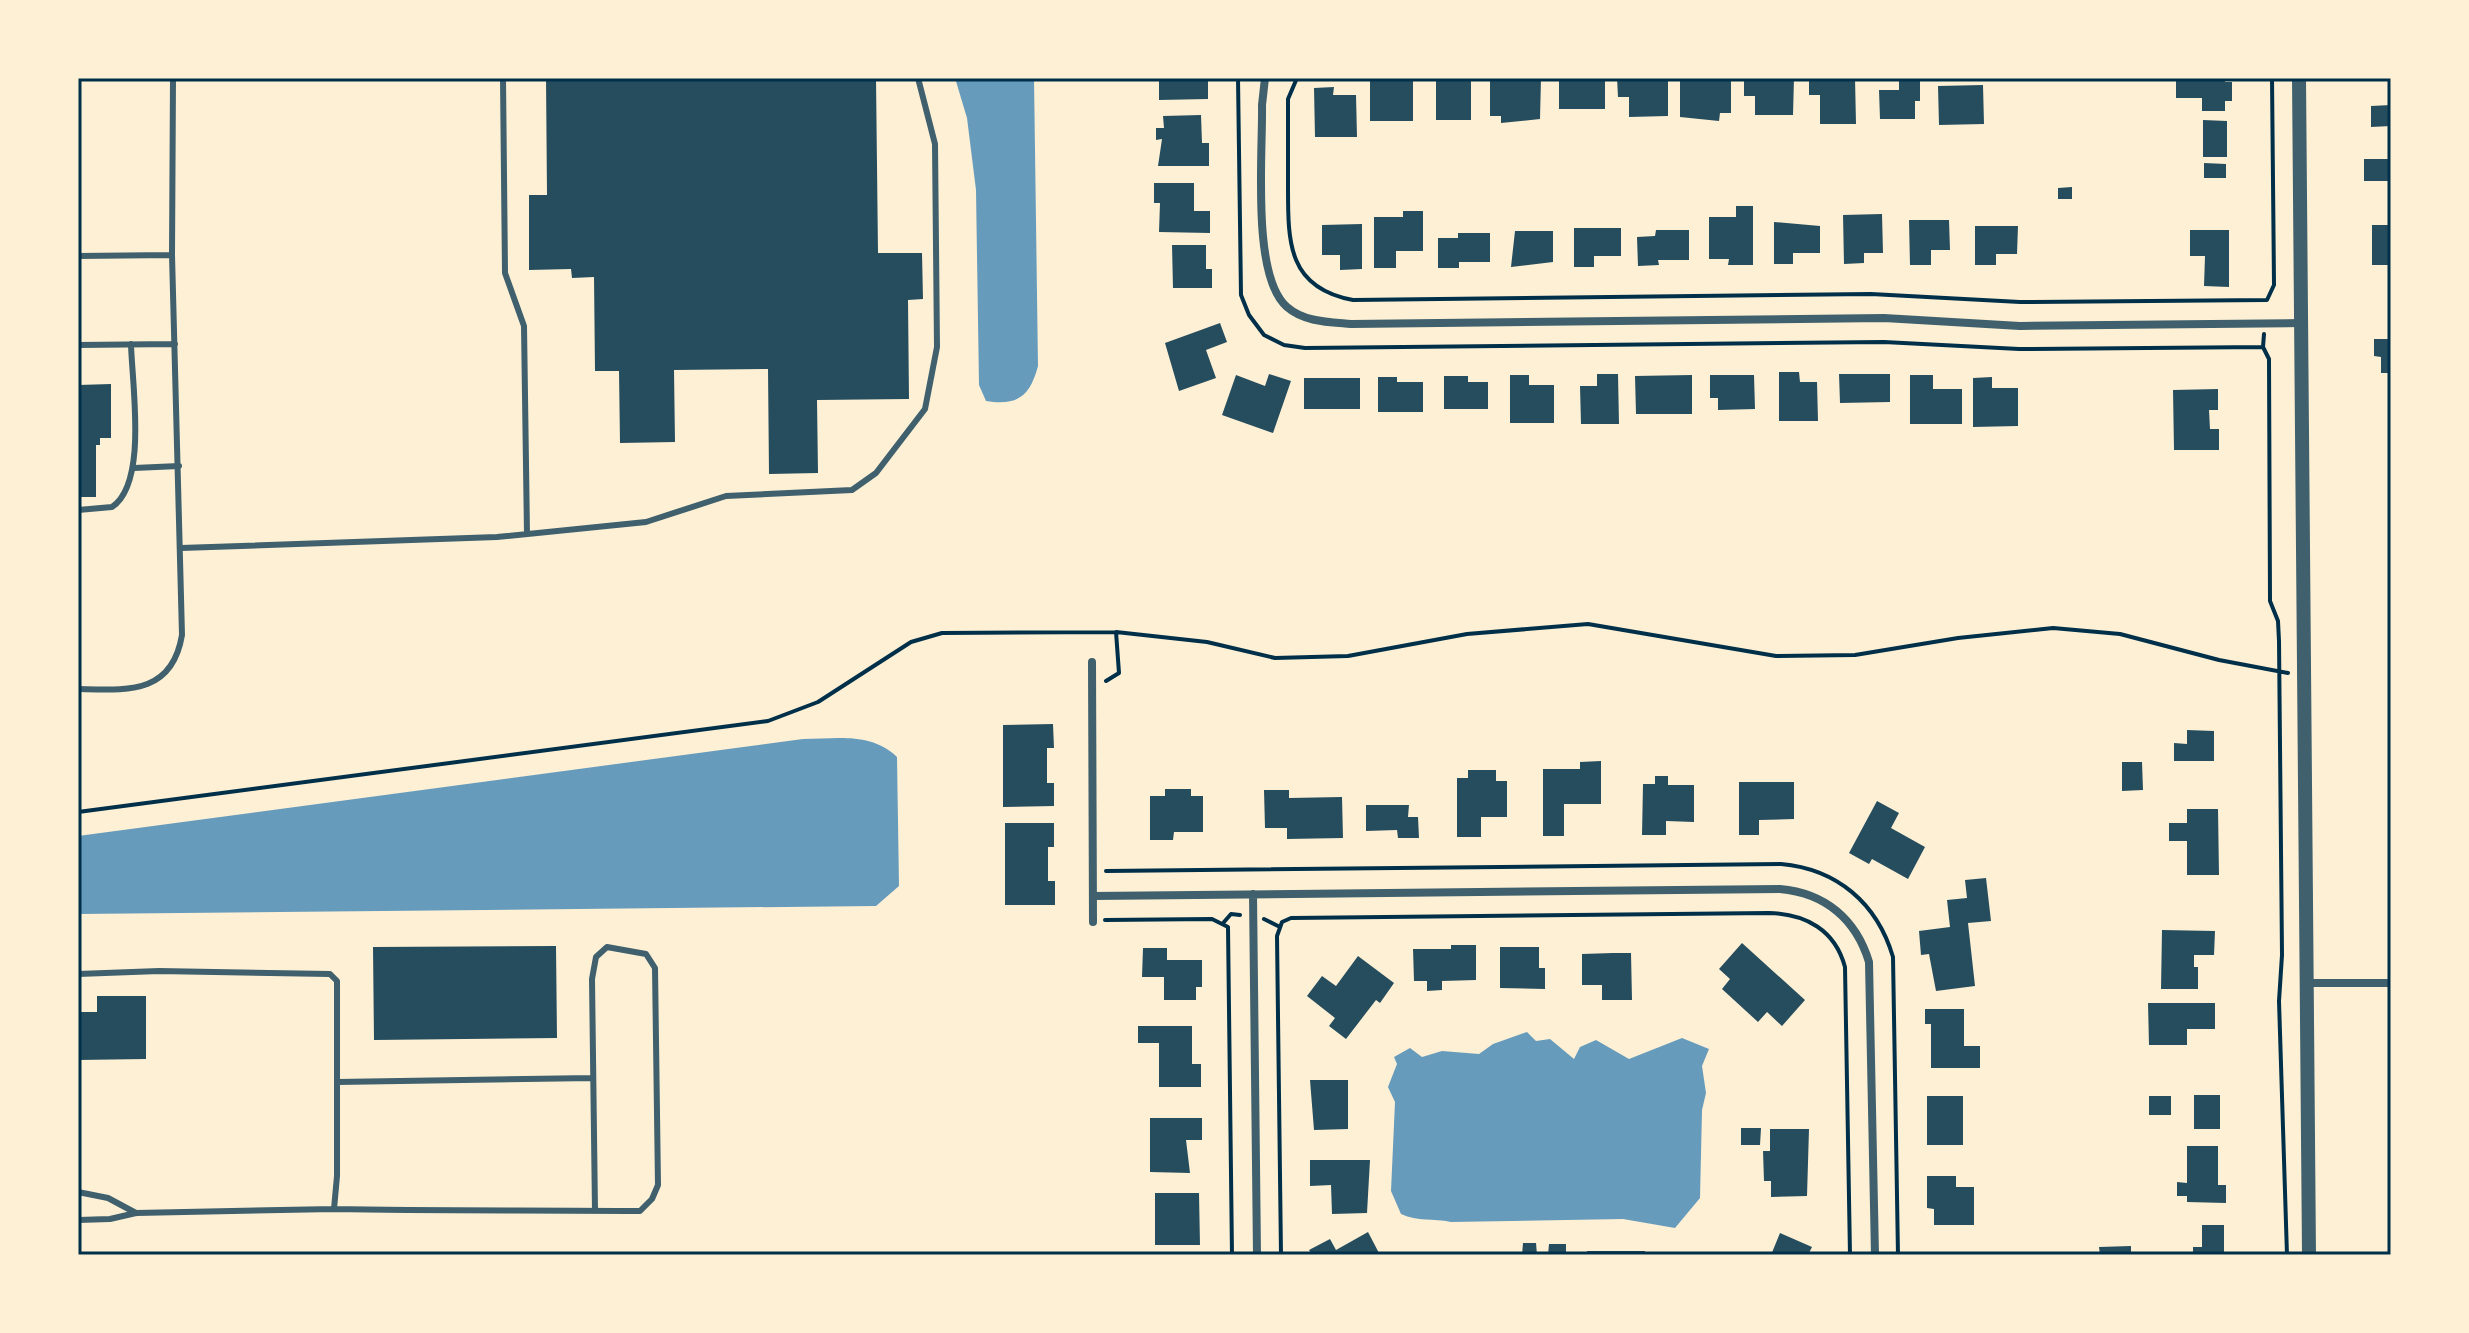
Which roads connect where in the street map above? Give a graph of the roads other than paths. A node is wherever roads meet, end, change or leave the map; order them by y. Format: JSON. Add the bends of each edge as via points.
{"nodes":[{"id":1,"x":173,"y":78,"type":"edge"},
{"id":2,"x":503,"y":78,"type":"edge"},
{"id":3,"x":918,"y":78,"type":"edge"},
{"id":4,"x":1265,"y":78,"type":"edge"},
{"id":5,"x":2299,"y":78,"type":"edge"},
{"id":6,"x":172,"y":255,"type":"junction"},
{"id":7,"x":78,"y":256,"type":"edge"},
{"id":8,"x":2301,"y":323,"type":"junction"},
{"id":9,"x":131,"y":344,"type":"junction"},
{"id":10,"x":175,"y":344,"type":"junction"},
{"id":11,"x":78,"y":345,"type":"edge"},
{"id":12,"x":179,"y":466,"type":"junction"},
{"id":13,"x":134,"y":468,"type":"junction"},
{"id":14,"x":78,"y":510,"type":"edge"},
{"id":15,"x":527,"y":534,"type":"junction"},
{"id":16,"x":181,"y":548,"type":"junction"},
{"id":17,"x":1092,"y":662,"type":"dead end"},
{"id":18,"x":78,"y":689,"type":"edge"},
{"id":19,"x":1253,"y":894,"type":"junction"},
{"id":20,"x":1093,"y":896,"type":"junction"},
{"id":21,"x":1098,"y":921,"type":"road end"},
{"id":22,"x":78,"y":974,"type":"edge"},
{"id":23,"x":2308,"y":983,"type":"junction"},
{"id":24,"x":2391,"y":983,"type":"edge"},
{"id":25,"x":593,"y":1078,"type":"junction"},
{"id":26,"x":337,"y":1082,"type":"junction"},
{"id":27,"x":78,"y":1192,"type":"edge"},
{"id":28,"x":334,"y":1209,"type":"junction"},
{"id":29,"x":595,"y":1211,"type":"junction"},
{"id":30,"x":136,"y":1213,"type":"junction"},
{"id":31,"x":78,"y":1220,"type":"edge"},
{"id":32,"x":1257,"y":1255,"type":"edge"},
{"id":33,"x":1875,"y":1255,"type":"edge"},
{"id":34,"x":2309,"y":1255,"type":"edge"}],
"edges":[{"from":1,"to":6,"type":"lane"},
{"from":2,"to":15,"type":"lane","via":[[505,273],[524,326]]},
{"from":3,"to":15,"type":"lane","via":[[935,144],[937,347],[925,409],[876,473],[865,484],[844,491],[726,496],[646,522]]},
{"from":4,"to":8,"type":"street","via":[[1264,258],[1271,285],[1286,307],[1308,319],[1351,324],[1871,318],[2029,326]]},
{"from":5,"to":8,"type":"street"},
{"from":6,"to":7,"type":"lane"},
{"from":6,"to":10,"type":"lane"},
{"from":8,"to":23,"type":"street"},
{"from":9,"to":10,"type":"lane"},
{"from":9,"to":11,"type":"lane"},
{"from":9,"to":13,"type":"lane"},
{"from":10,"to":12,"type":"lane"},
{"from":12,"to":13,"type":"lane"},
{"from":12,"to":16,"type":"lane"},
{"from":13,"to":14,"type":"lane","via":[[121,501],[112,507]]},
{"from":15,"to":16,"type":"lane"},
{"from":16,"to":18,"type":"lane","via":[[179,656],[151,684],[128,690]]},
{"from":17,"to":20,"type":"street"},
{"from":19,"to":20,"type":"street"},
{"from":19,"to":32,"type":"street"},
{"from":19,"to":33,"type":"street","via":[[1780,889],[1827,902],[1855,930],[1871,973]]},
{"from":20,"to":21,"type":"street"},
{"from":22,"to":26,"type":"lane","via":[[330,974],[337,981]]},
{"from":23,"to":24,"type":"street"},
{"from":23,"to":34,"type":"street"},
{"from":25,"to":26,"type":"lane"},
{"from":25,"to":29,"type":"lane"},
{"from":25,"to":29,"type":"lane","via":[[596,957],[607,947],[646,954],[655,968],[658,1185],[640,1211]]},
{"from":26,"to":28,"type":"lane"},
{"from":27,"to":30,"type":"lane","via":[[108,1198]]},
{"from":28,"to":29,"type":"lane"},
{"from":28,"to":30,"type":"lane"},
{"from":30,"to":31,"type":"lane"}]}
